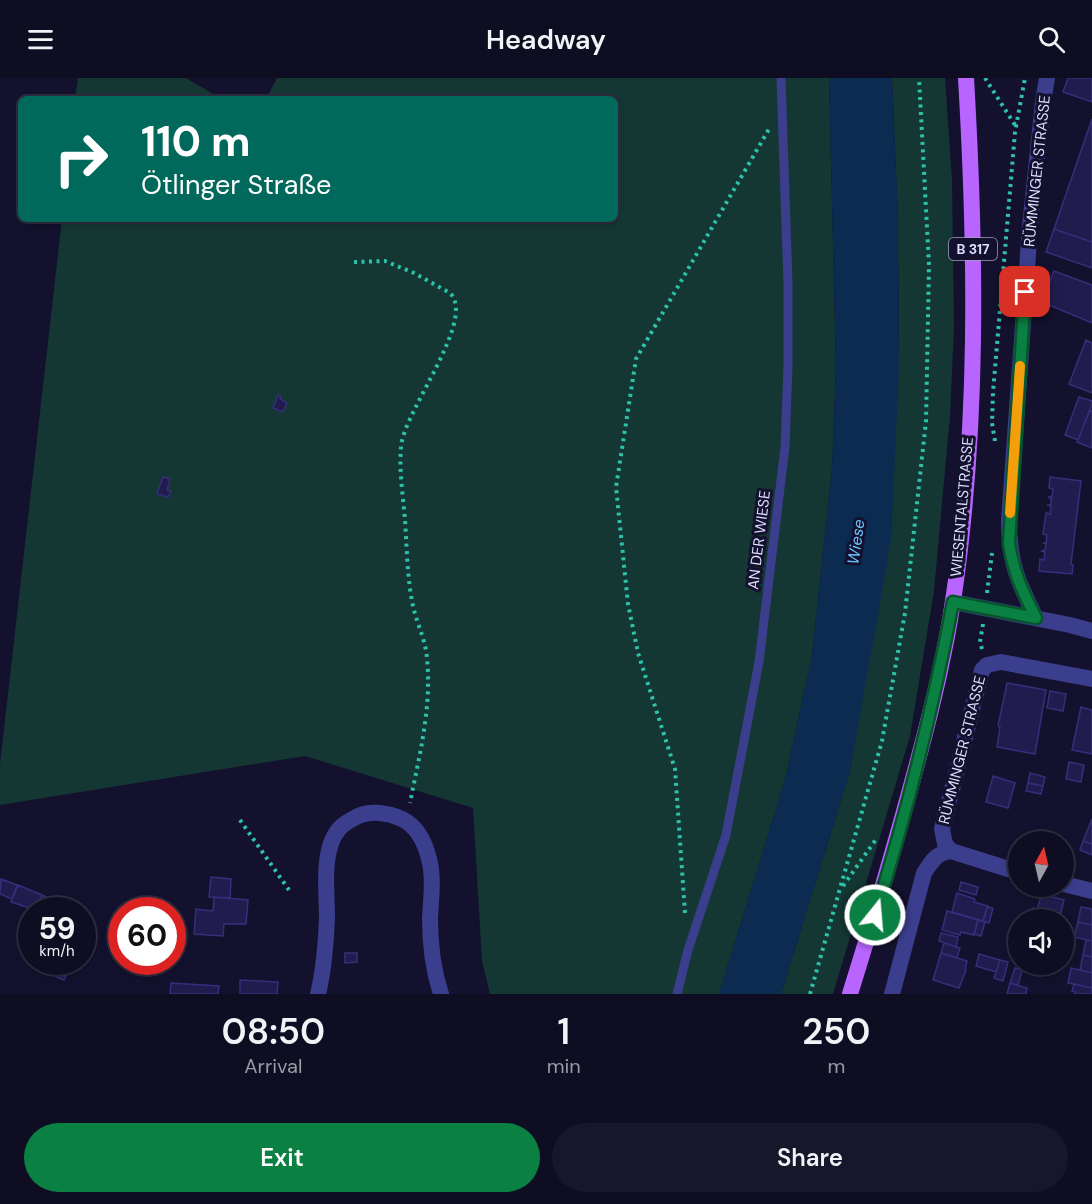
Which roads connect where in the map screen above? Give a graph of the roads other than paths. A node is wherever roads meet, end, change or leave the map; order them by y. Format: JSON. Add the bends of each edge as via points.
{"nodes":[{"id":1,"x":780,"y":78,"type":"edge"},
{"id":2,"x":966,"y":78,"type":"edge"},
{"id":3,"x":1047,"y":78,"type":"edge"},
{"id":4,"x":953,"y":602,"type":"junction"},
{"id":5,"x":1036,"y":618,"type":"junction"},
{"id":6,"x":1092,"y":631,"type":"edge"},
{"id":7,"x":1092,"y":679,"type":"edge"},
{"id":8,"x":951,"y":851,"type":"junction"},
{"id":9,"x":1008,"y":869,"type":"edge"},
{"id":10,"x":1074,"y":886,"type":"edge"},
{"id":11,"x":1092,"y":891,"type":"edge"},
{"id":12,"x":318,"y":994,"type":"edge"},
{"id":13,"x":441,"y":994,"type":"edge"},
{"id":14,"x":676,"y":994,"type":"edge"},
{"id":15,"x":850,"y":994,"type":"edge"},
{"id":16,"x":892,"y":994,"type":"edge"}],
"edges":[{"from":1,"to":14,"type":"lane","name":"AN DER WIESE","via":[[788,284],[786,447],[759,662],[726,836]]},
{"from":2,"to":4,"type":"main road","name":"WIESENTALSTRASSE","number":"B 317","via":[[973,232],[970,421],[964,517]]},
{"from":3,"to":5,"type":"street","name":"RÜMMINGER STRASSE","via":[[1030,226],[1009,521],[1010,552],[1018,583]]},
{"from":4,"to":5,"type":"street"},
{"from":4,"to":15,"type":"main road","name":"WIESENTALSTRASSE","number":"B 317","via":[[923,742]]},
{"from":5,"to":6,"type":"street"},
{"from":7,"to":8,"type":"street","name":"RÜMMINGER STRASSE","via":[[993,662],[982,670],[942,829]]},
{"from":8,"to":9,"type":"street"},
{"from":8,"to":16,"type":"street","via":[[933,859],[924,873]]},
{"from":10,"to":11,"type":"street"},
{"from":12,"to":13,"type":"street","via":[[324,967],[328,859],[333,839],[346,822],[362,814],[380,813],[406,822],[422,837],[430,862],[430,938]]}]}
